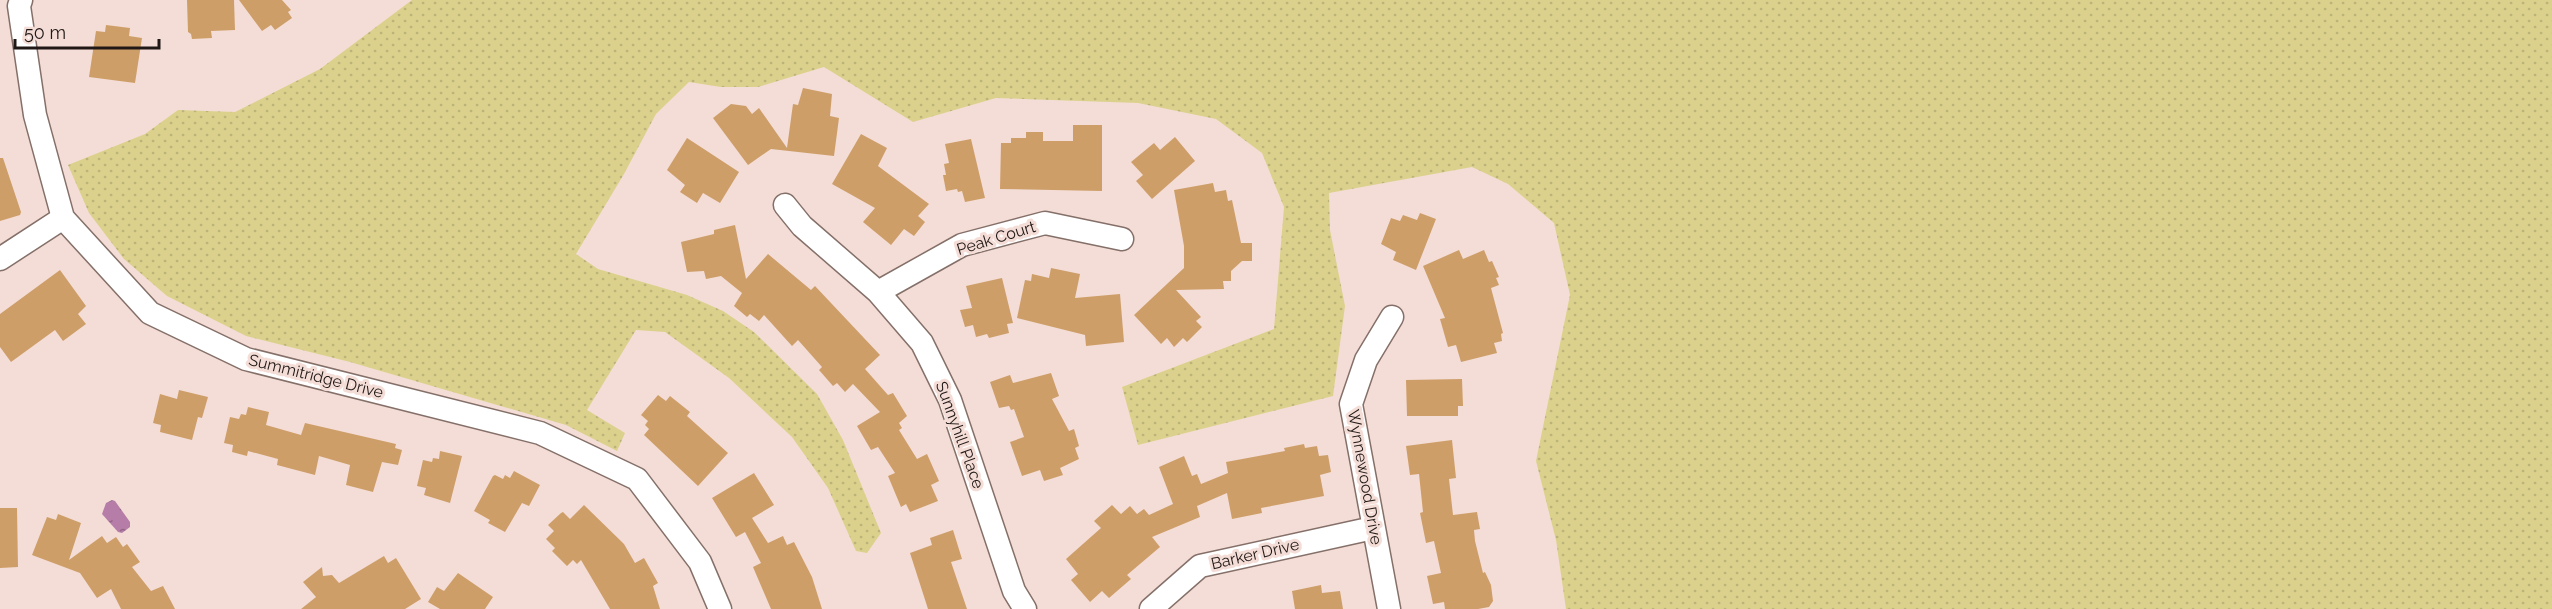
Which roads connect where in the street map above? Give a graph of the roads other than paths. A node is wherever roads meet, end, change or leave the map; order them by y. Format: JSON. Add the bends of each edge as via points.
{"nodes":[{"id":1,"x":21,"y":0,"type":"edge"},
{"id":2,"x":785,"y":205,"type":"dead end"},
{"id":3,"x":63,"y":218,"type":"junction"},
{"id":4,"x":1122,"y":238,"type":"dead end"},
{"id":5,"x":0,"y":259,"type":"edge"},
{"id":6,"x":878,"y":292,"type":"junction"},
{"id":7,"x":1392,"y":317,"type":"dead end"},
{"id":8,"x":1373,"y":528,"type":"junction"},
{"id":9,"x":720,"y":609,"type":"edge"},
{"id":10,"x":1025,"y":609,"type":"edge"},
{"id":11,"x":1151,"y":609,"type":"edge"},
{"id":12,"x":1389,"y":609,"type":"edge"}],
"edges":[{"from":1,"to":3,"type":"street","name":"Summitridge Drive","via":[[34,115]]},
{"from":2,"to":6,"type":"street","name":"Sunnyhill Place","via":[[802,226]]},
{"from":3,"to":5,"type":"street"},
{"from":3,"to":9,"type":"street","name":"Summitridge Drive","via":[[150,313],[246,359],[540,433],[637,479],[700,562]]},
{"from":4,"to":6,"type":"street","name":"Peak Court","via":[[1045,223],[962,245]]},
{"from":6,"to":10,"type":"street","name":"Sunnyhill Place","via":[[922,343],[950,400],[1014,591]]},
{"from":7,"to":8,"type":"street","name":"Wynnewood Drive","via":[[1366,360],[1351,404]]},
{"from":8,"to":11,"type":"street","name":"Barker Drive","via":[[1200,566]]},
{"from":8,"to":12,"type":"street","name":"Wynnewood Drive"}]}
